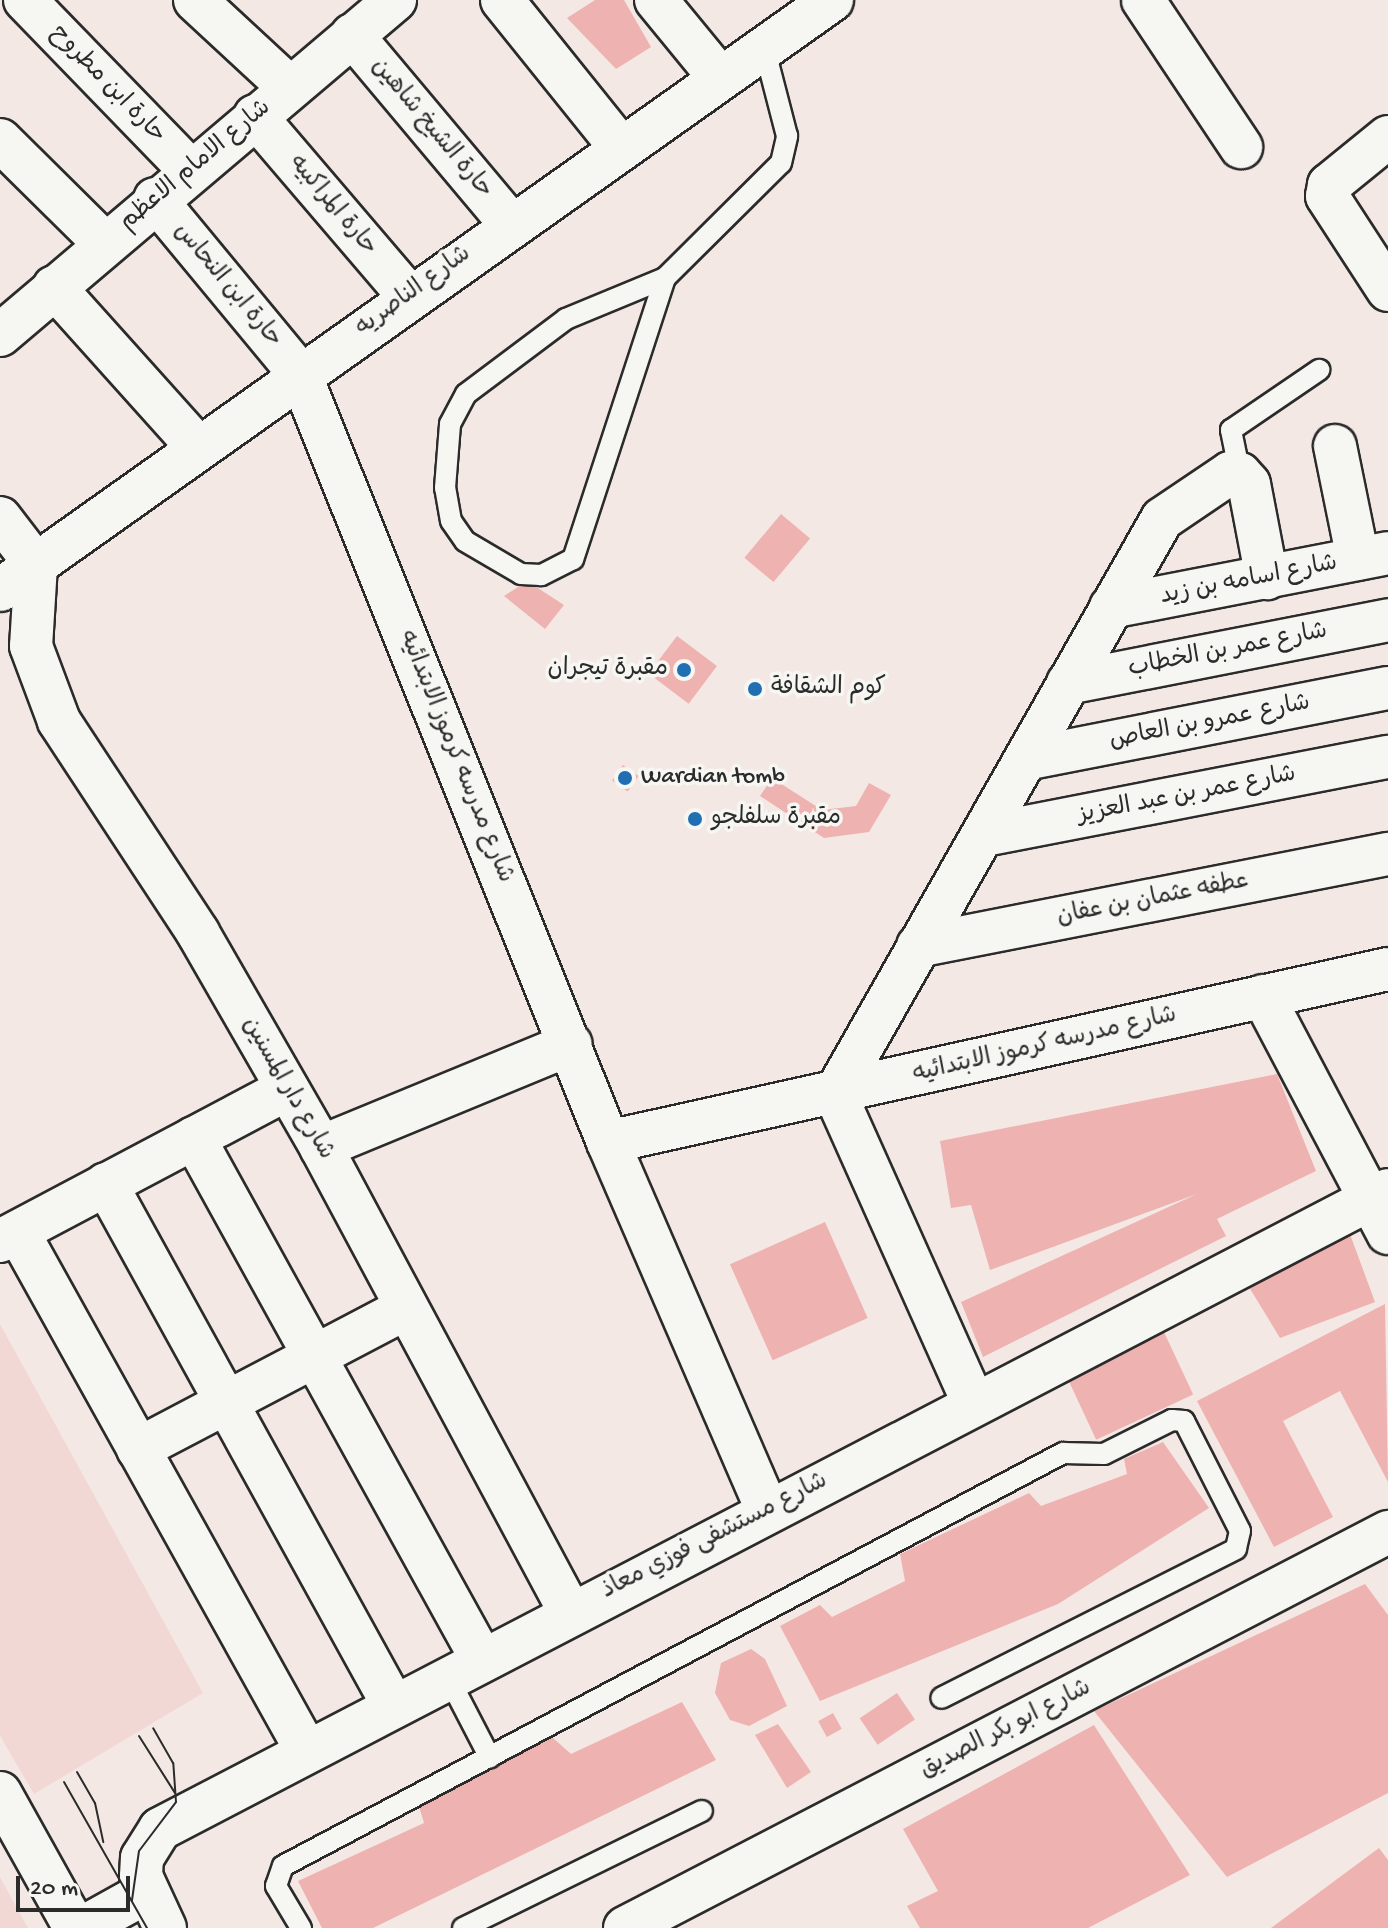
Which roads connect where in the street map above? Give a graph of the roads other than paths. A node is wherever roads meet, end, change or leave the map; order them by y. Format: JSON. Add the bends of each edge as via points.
{"nodes":[{"id":1,"x":25,"y":0,"type":"edge"},
{"id":2,"x":195,"y":0,"type":"edge"},
{"id":3,"x":502,"y":0,"type":"edge"},
{"id":4,"x":656,"y":0,"type":"edge"},
{"id":5,"x":1143,"y":0,"type":"edge"},
{"id":6,"x":804,"y":8,"type":"edge"},
{"id":7,"x":372,"y":12,"type":"edge"},
{"id":8,"x":764,"y":47,"type":"junction"},
{"id":9,"x":720,"y":78,"type":"junction"},
{"id":10,"x":289,"y":87,"type":"junction"},
{"id":11,"x":255,"y":116,"type":"junction"},
{"id":12,"x":0,"y":140,"type":"edge"},
{"id":13,"x":1386,"y":144,"type":"edge"},
{"id":14,"x":620,"y":147,"type":"junction"},
{"id":15,"x":1241,"y":147,"type":"dead end"},
{"id":16,"x":190,"y":170,"type":"junction"},
{"id":17,"x":155,"y":199,"type":"junction"},
{"id":18,"x":510,"y":223,"type":"junction"},
{"id":19,"x":104,"y":243,"type":"junction"},
{"id":20,"x":665,"y":278,"type":"junction"},
{"id":21,"x":1388,"y":290,"type":"edge"},
{"id":22,"x":409,"y":296,"type":"junction"},
{"id":23,"x":20,"y":305,"type":"edge"},
{"id":24,"x":1319,"y":370,"type":"dead end"},
{"id":25,"x":300,"y":374,"type":"junction"},
{"id":26,"x":196,"y":445,"type":"junction"},
{"id":27,"x":1335,"y":446,"type":"dead end"},
{"id":28,"x":1240,"y":474,"type":"junction"},
{"id":29,"x":0,"y":518,"type":"edge"},
{"id":30,"x":1373,"y":556,"type":"edge"},
{"id":31,"x":36,"y":565,"type":"junction"},
{"id":32,"x":1267,"y":578,"type":"junction"},
{"id":33,"x":0,"y":590,"type":"edge"},
{"id":34,"x":1111,"y":607,"type":"junction"},
{"id":35,"x":1388,"y":620,"type":"edge"},
{"id":36,"x":1068,"y":683,"type":"junction"},
{"id":37,"x":1388,"y":688,"type":"edge"},
{"id":38,"x":1388,"y":757,"type":"edge"},
{"id":39,"x":1031,"y":758,"type":"junction"},
{"id":40,"x":985,"y":835,"type":"junction"},
{"id":41,"x":1388,"y":854,"type":"edge"},
{"id":42,"x":918,"y":946,"type":"junction"},
{"id":43,"x":1388,"y":969,"type":"edge"},
{"id":44,"x":1263,"y":996,"type":"junction"},
{"id":45,"x":571,"y":1044,"type":"junction"},
{"id":46,"x":287,"y":1089,"type":"junction"},
{"id":47,"x":835,"y":1094,"type":"junction"},
{"id":48,"x":194,"y":1138,"type":"junction"},
{"id":49,"x":608,"y":1142,"type":"junction"},
{"id":50,"x":321,"y":1147,"type":"junction"},
{"id":51,"x":106,"y":1184,"type":"junction"},
{"id":52,"x":1382,"y":1207,"type":"edge"},
{"id":53,"x":9,"y":1236,"type":"edge"},
{"id":54,"x":406,"y":1308,"type":"junction"},
{"id":55,"x":314,"y":1356,"type":"junction"},
{"id":56,"x":973,"y":1402,"type":"junction"},
{"id":57,"x":226,"y":1403,"type":"junction"},
{"id":58,"x":138,"y":1449,"type":"junction"},
{"id":59,"x":767,"y":1510,"type":"junction"},
{"id":60,"x":1388,"y":1532,"type":"edge"},
{"id":61,"x":570,"y":1612,"type":"junction"},
{"id":62,"x":464,"y":1666,"type":"junction"},
{"id":63,"x":941,"y":1698,"type":"dead end"},
{"id":64,"x":392,"y":1703,"type":"junction"},
{"id":65,"x":305,"y":1748,"type":"junction"},
{"id":66,"x":490,"y":1758,"type":"junction"},
{"id":67,"x":0,"y":1793,"type":"edge"},
{"id":68,"x":702,"y":1811,"type":"dead end"},
{"id":69,"x":156,"y":1910,"type":"edge"},
{"id":70,"x":75,"y":1928,"type":"edge"},
{"id":71,"x":82,"y":1928,"type":"edge"},
{"id":72,"x":301,"y":1928,"type":"edge"},
{"id":73,"x":463,"y":1928,"type":"edge"},
{"id":74,"x":625,"y":1928,"type":"edge"}],
"edges":[{"from":1,"to":16,"type":"street","name":"حارة ابن مطروح"},
{"from":2,"to":10,"type":"street"},
{"from":3,"to":14,"type":"street"},
{"from":4,"to":9,"type":"street"},
{"from":5,"to":15,"type":"street"},
{"from":6,"to":8,"type":"street","name":"شارع الناصريه"},
{"from":7,"to":10,"type":"street","name":"شارع الامام الاعظم"},
{"from":7,"to":18,"type":"street","name":"حارة الشيخ شاهين"},
{"from":8,"to":9,"type":"street","name":"شارع الناصريه"},
{"from":8,"to":20,"type":"lane","via":[[787,136],[781,163]]},
{"from":9,"to":14,"type":"street","name":"شارع الناصريه"},
{"from":10,"to":11,"type":"street","name":"شارع الامام الاعظم"},
{"from":11,"to":16,"type":"street","name":"شارع الامام الاعظم"},
{"from":11,"to":22,"type":"street","name":"حارة المراكبيه"},
{"from":12,"to":19,"type":"street"},
{"from":13,"to":21,"type":"street","via":[[1329,185],[1327,196]]},
{"from":14,"to":18,"type":"street","name":"شارع الناصريه"},
{"from":16,"to":17,"type":"street","name":"شارع الامام الاعظم"},
{"from":17,"to":19,"type":"street","name":"شارع الامام الاعظم"},
{"from":17,"to":25,"type":"street","name":"حارة ابن النحاس"},
{"from":18,"to":22,"type":"street","name":"شارع الناصريه"},
{"from":19,"to":23,"type":"street","name":"شارع الامام الاعظم"},
{"from":20,"to":20,"type":"lane","via":[[566,319],[466,394],[450,424],[445,488],[451,521],[465,541],[521,574],[541,575],[573,559]]},
{"from":22,"to":25,"type":"street","name":"شارع الناصريه"},
{"from":23,"to":26,"type":"street"},
{"from":24,"to":28,"type":"lane","via":[[1231,430]]},
{"from":25,"to":26,"type":"street","name":"شارع الناصريه"},
{"from":25,"to":45,"type":"street","name":"شارع مدرسه كرموز الابتدائيه"},
{"from":26,"to":31,"type":"street","name":"شارع الناصريه"},
{"from":27,"to":30,"type":"street"},
{"from":28,"to":32,"type":"street","via":[[1249,484]]},
{"from":28,"to":34,"type":"street","via":[[1230,473],[1162,519]]},
{"from":29,"to":31,"type":"street"},
{"from":30,"to":32,"type":"street","name":"شارع اسامه بن زيد"},
{"from":31,"to":33,"type":"street","name":"شارع الناصريه"},
{"from":31,"to":46,"type":"street","name":"شارع دار المسنين","via":[[31,646],[59,721],[198,933]]},
{"from":32,"to":34,"type":"street","name":"شارع اسامه بن زيد"},
{"from":34,"to":36,"type":"street"},
{"from":35,"to":36,"type":"street","name":"شارع عمر بن الخطاب"},
{"from":36,"to":39,"type":"street"},
{"from":37,"to":39,"type":"street","name":"شارع عمرو بن العاص"},
{"from":38,"to":40,"type":"street","name":"شارع عمر بن عبد العزيز"},
{"from":39,"to":40,"type":"street"},
{"from":40,"to":42,"type":"street"},
{"from":41,"to":42,"type":"street","name":"عطفه عثمان بن عفان"},
{"from":42,"to":47,"type":"street"},
{"from":43,"to":44,"type":"street","name":"شارع مدرسه كرموز الابتدائيه"},
{"from":44,"to":47,"type":"street","name":"شارع مدرسه كرموز الابتدائيه"},
{"from":44,"to":52,"type":"street"},
{"from":45,"to":49,"type":"street","name":"شارع مدرسه كرموز الابتدائيه"},
{"from":45,"to":50,"type":"street"},
{"from":46,"to":48,"type":"street"},
{"from":46,"to":50,"type":"street","name":"شارع دار المسنين"},
{"from":47,"to":49,"type":"street","name":"شارع مدرسه كرموز الابتدائيه"},
{"from":47,"to":56,"type":"street"},
{"from":48,"to":51,"type":"street"},
{"from":48,"to":55,"type":"street"},
{"from":49,"to":59,"type":"street","name":"شارع مدرسه كرموز الابتدائيه"},
{"from":50,"to":54,"type":"street","name":"شارع دار المسنين"},
{"from":51,"to":53,"type":"street"},
{"from":51,"to":57,"type":"street"},
{"from":52,"to":56,"type":"street","name":"شارع مستشفى فوزي معاذ"},
{"from":53,"to":58,"type":"street"},
{"from":54,"to":55,"type":"street"},
{"from":54,"to":61,"type":"street","name":"شارع دار المسنين"},
{"from":55,"to":57,"type":"street"},
{"from":55,"to":62,"type":"street"},
{"from":56,"to":59,"type":"street","name":"شارع مستشفى فوزي معاذ"},
{"from":57,"to":58,"type":"street"},
{"from":57,"to":64,"type":"street"},
{"from":58,"to":65,"type":"street"},
{"from":59,"to":61,"type":"street","name":"شارع مستشفى فوزي معاذ"},
{"from":60,"to":74,"type":"street","name":"شارع ابو بكر الصديق"},
{"from":61,"to":62,"type":"street","name":"شارع مستشفى فوزي معاذ"},
{"from":62,"to":64,"type":"street","name":"شارع مستشفى فوزي معاذ"},
{"from":62,"to":66,"type":"lane"},
{"from":63,"to":66,"type":"lane","via":[[1236,1549],[1240,1531],[1184,1421],[1172,1420],[1104,1454],[1063,1453]]},
{"from":64,"to":65,"type":"street","name":"شارع مستشفى فوزي معاذ"},
{"from":65,"to":69,"type":"street","name":"شارع مستشفى فوزي معاذ","via":[[160,1829],[142,1858]]},
{"from":66,"to":72,"type":"lane","via":[[278,1871],[276,1886]]},
{"from":67,"to":70,"type":"street"},
{"from":68,"to":73,"type":"lane"},
{"from":69,"to":71,"type":"street"}]}
